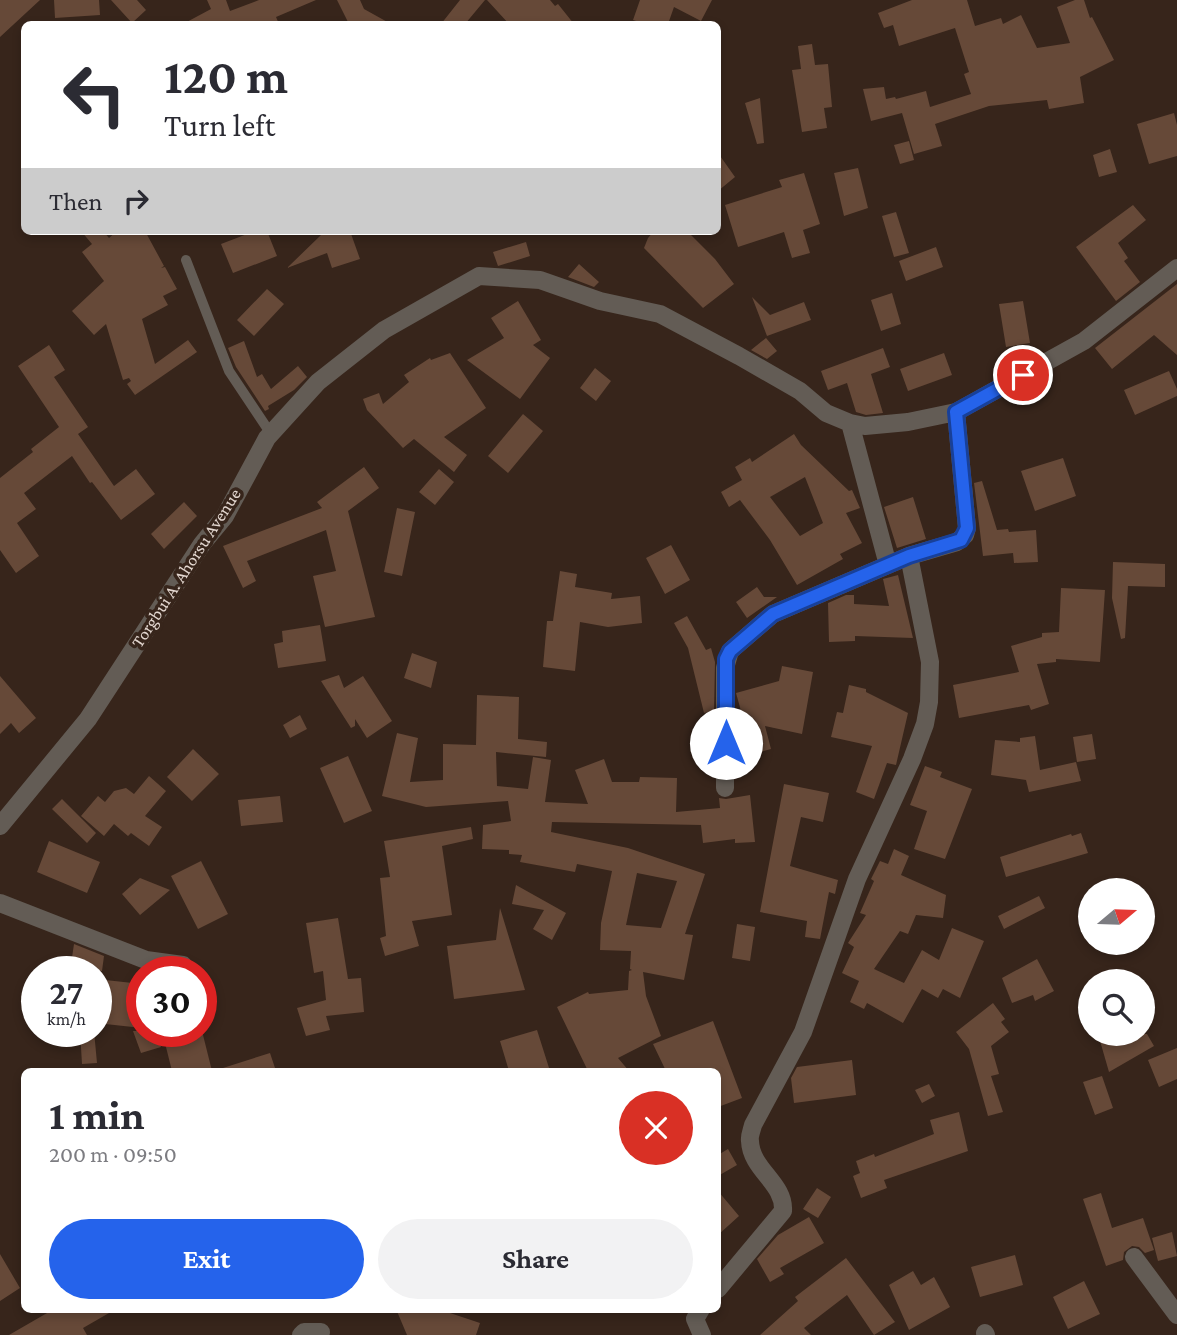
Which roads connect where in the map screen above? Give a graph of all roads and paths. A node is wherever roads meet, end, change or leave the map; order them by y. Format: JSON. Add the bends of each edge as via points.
{"nodes":[{"id":1,"x":186,"y":260,"type":"dead end"},
{"id":2,"x":1177,"y":268,"type":"edge"},
{"id":3,"x":956,"y":412,"type":"junction"},
{"id":4,"x":850,"y":423,"type":"junction"},
{"id":5,"x":271,"y":434,"type":"junction"},
{"id":6,"x":909,"y":556,"type":"junction"},
{"id":7,"x":888,"y":565,"type":"junction"},
{"id":8,"x":725,"y":788,"type":"dead end"},
{"id":9,"x":0,"y":826,"type":"edge"},
{"id":10,"x":0,"y":903,"type":"edge"},
{"id":11,"x":136,"y":956,"type":"edge"},
{"id":12,"x":1134,"y":1257,"type":"dead end"},
{"id":13,"x":721,"y":1285,"type":"edge"},
{"id":14,"x":699,"y":1313,"type":"edge"},
{"id":15,"x":1177,"y":1315,"type":"edge"},
{"id":16,"x":321,"y":1332,"type":"dead end"},
{"id":17,"x":301,"y":1335,"type":"edge"},
{"id":18,"x":702,"y":1335,"type":"edge"}],
"edges":[{"from":1,"to":5,"type":"lane","via":[[229,370]]},
{"from":2,"to":3,"type":"street","name":"Torgbui A. Ahorsu Avenue","via":[[1084,341]]},
{"from":3,"to":4,"type":"street","name":"Torgbui A. Ahorsu Avenue","via":[[908,422]]},
{"from":3,"to":6,"type":"street","via":[[965,535],[957,542]]},
{"from":4,"to":5,"type":"street","name":"Torgbui A. Ahorsu Avenue","via":[[660,314],[600,301],[540,280],[479,276],[384,330],[318,382]]},
{"from":4,"to":7,"type":"street"},
{"from":5,"to":9,"type":"street","name":"Torgbui A. Ahorsu Avenue","via":[[225,516],[88,719]]},
{"from":6,"to":7,"type":"street"},
{"from":6,"to":13,"type":"street","via":[[930,662],[925,724],[857,879],[803,1032],[753,1125],[753,1155],[780,1193],[783,1211]]},
{"from":7,"to":8,"type":"street","via":[[773,614],[730,651],[725,667]]},
{"from":10,"to":11,"type":"street"},
{"from":12,"to":15,"type":"street"},
{"from":14,"to":18,"type":"street","via":[[695,1319]]},
{"from":16,"to":17,"type":"street"}]}
